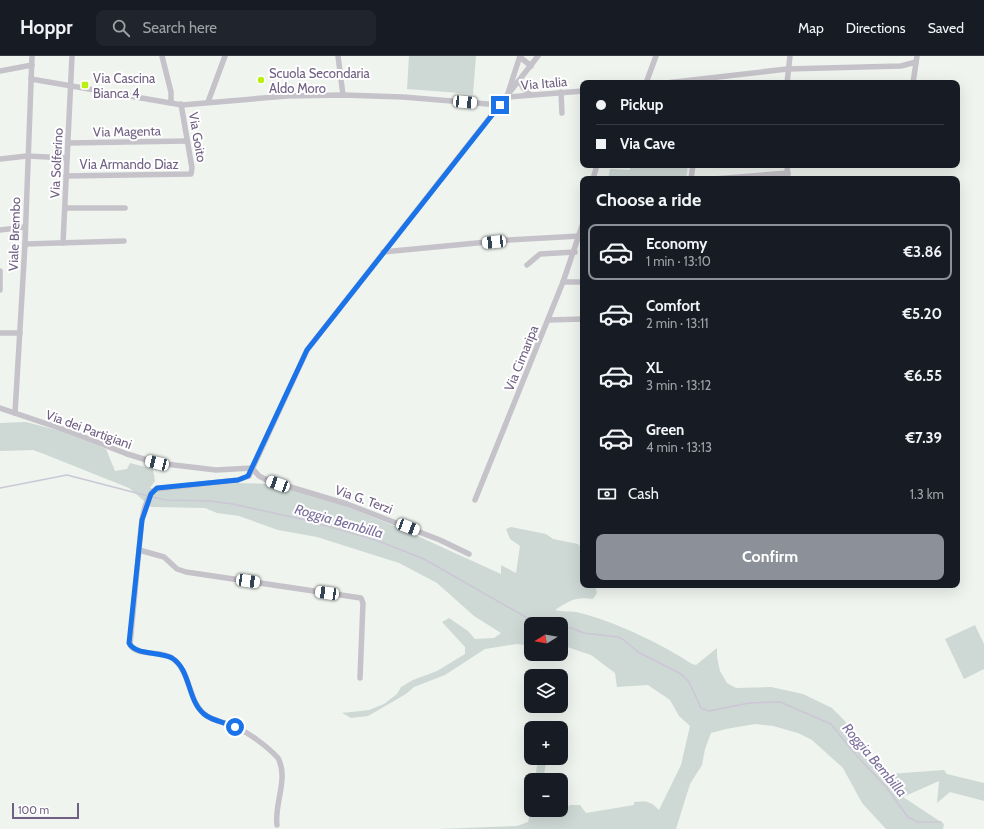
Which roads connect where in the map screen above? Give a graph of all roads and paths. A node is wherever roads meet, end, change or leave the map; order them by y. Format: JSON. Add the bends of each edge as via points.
{"nodes":[{"id":1,"x":32,"y":56,"type":"edge"},
{"id":2,"x":72,"y":56,"type":"edge"},
{"id":3,"x":162,"y":56,"type":"edge"},
{"id":4,"x":225,"y":56,"type":"edge"},
{"id":5,"x":338,"y":56,"type":"edge"},
{"id":6,"x":531,"y":56,"type":"edge"},
{"id":7,"x":538,"y":56,"type":"edge"},
{"id":8,"x":656,"y":56,"type":"edge"},
{"id":9,"x":790,"y":56,"type":"edge"},
{"id":10,"x":520,"y":57,"type":"edge"},
{"id":11,"x":916,"y":59,"type":"edge"},
{"id":12,"x":32,"y":65,"type":"junction"},
{"id":13,"x":531,"y":66,"type":"junction"},
{"id":14,"x":787,"y":69,"type":"junction"},
{"id":15,"x":0,"y":71,"type":"edge"},
{"id":16,"x":31,"y":79,"type":"junction"},
{"id":17,"x":647,"y":80,"type":"edge"},
{"id":18,"x":692,"y":80,"type":"edge"},
{"id":19,"x":787,"y":80,"type":"edge"},
{"id":20,"x":913,"y":80,"type":"edge"},
{"id":21,"x":519,"y":81,"type":"junction"},
{"id":22,"x":71,"y":85,"type":"junction"},
{"id":23,"x":580,"y":91,"type":"edge"},
{"id":24,"x":561,"y":92,"type":"junction"},
{"id":25,"x":343,"y":95,"type":"junction"},
{"id":26,"x":531,"y":95,"type":"junction"},
{"id":27,"x":507,"y":96,"type":"junction"},
{"id":28,"x":208,"y":102,"type":"junction"},
{"id":29,"x":171,"y":103,"type":"junction"},
{"id":30,"x":181,"y":104,"type":"junction"},
{"id":31,"x":500,"y":105,"type":"junction"},
{"id":32,"x":562,"y":113,"type":"dead end"},
{"id":33,"x":187,"y":141,"type":"junction"},
{"id":34,"x":68,"y":143,"type":"junction"},
{"id":35,"x":27,"y":156,"type":"junction"},
{"id":36,"x":67,"y":158,"type":"junction"},
{"id":37,"x":0,"y":159,"type":"edge"},
{"id":38,"x":191,"y":174,"type":"joint"},
{"id":39,"x":66,"y":176,"type":"junction"},
{"id":40,"x":65,"y":208,"type":"junction"},
{"id":41,"x":125,"y":208,"type":"dead end"},
{"id":42,"x":25,"y":227,"type":"junction"},
{"id":43,"x":0,"y":230,"type":"edge"},
{"id":44,"x":580,"y":236,"type":"joint"},
{"id":45,"x":124,"y":241,"type":"dead end"},
{"id":46,"x":63,"y":242,"type":"junction"},
{"id":47,"x":25,"y":244,"type":"junction"},
{"id":48,"x":383,"y":252,"type":"junction"},
{"id":49,"x":574,"y":252,"type":"junction"},
{"id":50,"x":527,"y":265,"type":"dead end"},
{"id":51,"x":0,"y":271,"type":"edge"},
{"id":52,"x":563,"y":282,"type":"junction"},
{"id":53,"x":580,"y":282,"type":"edge"},
{"id":54,"x":0,"y":290,"type":"edge"},
{"id":55,"x":580,"y":319,"type":"edge"},
{"id":56,"x":548,"y":320,"type":"junction"},
{"id":57,"x":0,"y":333,"type":"edge"},
{"id":58,"x":20,"y":333,"type":"junction"},
{"id":59,"x":0,"y":408,"type":"edge"},
{"id":60,"x":15,"y":413,"type":"junction"},
{"id":61,"x":252,"y":468,"type":"junction"},
{"id":62,"x":475,"y":500,"type":"dead end"},
{"id":63,"x":139,"y":550,"type":"junction"},
{"id":64,"x":469,"y":554,"type":"dead end"},
{"id":65,"x":360,"y":678,"type":"dead end"},
{"id":66,"x":277,"y":825,"type":"dead end"}],
"edges":[{"from":1,"to":12,"type":"street","name":"Viale Brembo"},
{"from":2,"to":22,"type":"street","name":"Via Solferino"},
{"from":3,"to":29,"type":"street","via":[[171,92]]},
{"from":4,"to":28,"type":"street"},
{"from":5,"to":25,"type":"street"},
{"from":6,"to":7,"type":"street"},
{"from":7,"to":13,"type":"street"},
{"from":8,"to":17,"type":"street"},
{"from":9,"to":14,"type":"street"},
{"from":10,"to":13,"type":"street"},
{"from":10,"to":27,"type":"street"},
{"from":11,"to":14,"type":"street","via":[[903,66]]},
{"from":11,"to":20,"type":"street"},
{"from":12,"to":15,"type":"street"},
{"from":12,"to":16,"type":"street","name":"Viale Brembo"},
{"from":13,"to":21,"type":"street"},
{"from":14,"to":18,"type":"street"},
{"from":14,"to":19,"type":"street"},
{"from":16,"to":22,"type":"street"},
{"from":16,"to":35,"type":"street","name":"Viale Brembo"},
{"from":21,"to":26,"type":"street"},
{"from":21,"to":27,"type":"street"},
{"from":22,"to":29,"type":"street"},
{"from":22,"to":34,"type":"street","name":"Via Solferino"},
{"from":23,"to":24,"type":"street","name":"Via Italia"},
{"from":24,"to":26,"type":"street","name":"Via Italia"},
{"from":24,"to":32,"type":"street"},
{"from":25,"to":28,"type":"street"},
{"from":25,"to":31,"type":"street"},
{"from":26,"to":27,"type":"street","name":"Via Italia"},
{"from":27,"to":31,"type":"street"},
{"from":28,"to":30,"type":"street"},
{"from":29,"to":30,"type":"street"},
{"from":30,"to":33,"type":"street","name":"Via Goito"},
{"from":31,"to":48,"type":"street"},
{"from":33,"to":34,"type":"street","name":"Via Magenta"},
{"from":33,"to":38,"type":"street","name":"Via Goito"},
{"from":34,"to":36,"type":"street","name":"Via Solferino"},
{"from":35,"to":36,"type":"street"},
{"from":35,"to":37,"type":"street"},
{"from":35,"to":42,"type":"street","name":"Viale Brembo"},
{"from":36,"to":39,"type":"street","name":"Via Solferino"},
{"from":38,"to":39,"type":"street","name":"Via Armando Diaz"},
{"from":39,"to":40,"type":"street","name":"Via Solferino"},
{"from":40,"to":41,"type":"street"},
{"from":40,"to":46,"type":"street","name":"Via Solferino"},
{"from":42,"to":43,"type":"street"},
{"from":42,"to":47,"type":"street","name":"Viale Brembo"},
{"from":44,"to":48,"type":"street"},
{"from":44,"to":49,"type":"street","name":"Via Cimaripa"},
{"from":45,"to":46,"type":"street"},
{"from":46,"to":47,"type":"street"},
{"from":47,"to":58,"type":"street","name":"Viale Brembo"},
{"from":48,"to":61,"type":"street","via":[[307,350]]},
{"from":49,"to":50,"type":"street","via":[[541,254]]},
{"from":49,"to":52,"type":"street","name":"Via Cimaripa"},
{"from":51,"to":54,"type":"street"},
{"from":52,"to":53,"type":"street"},
{"from":52,"to":56,"type":"street","name":"Via Cimaripa"},
{"from":55,"to":56,"type":"street"},
{"from":56,"to":62,"type":"street","name":"Via Cimaripa"},
{"from":57,"to":58,"type":"street"},
{"from":58,"to":60,"type":"street","name":"Viale Brembo"},
{"from":59,"to":60,"type":"street","name":"Via dei Partigiani"},
{"from":60,"to":61,"type":"street","name":"Via dei Partigiani","via":[[157,463],[213,469]]},
{"from":61,"to":63,"type":"street","via":[[249,476],[242,480],[157,488],[150,496],[142,520]]},
{"from":61,"to":64,"type":"street","name":"Via G. Terzi","via":[[267,480],[346,504],[440,540]]},
{"from":63,"to":65,"type":"street","via":[[164,557],[178,569],[186,572],[361,598],[363,603]]},
{"from":63,"to":66,"type":"street","via":[[130,646],[172,658],[182,669],[203,714],[238,728],[277,757],[282,769]]}]}
